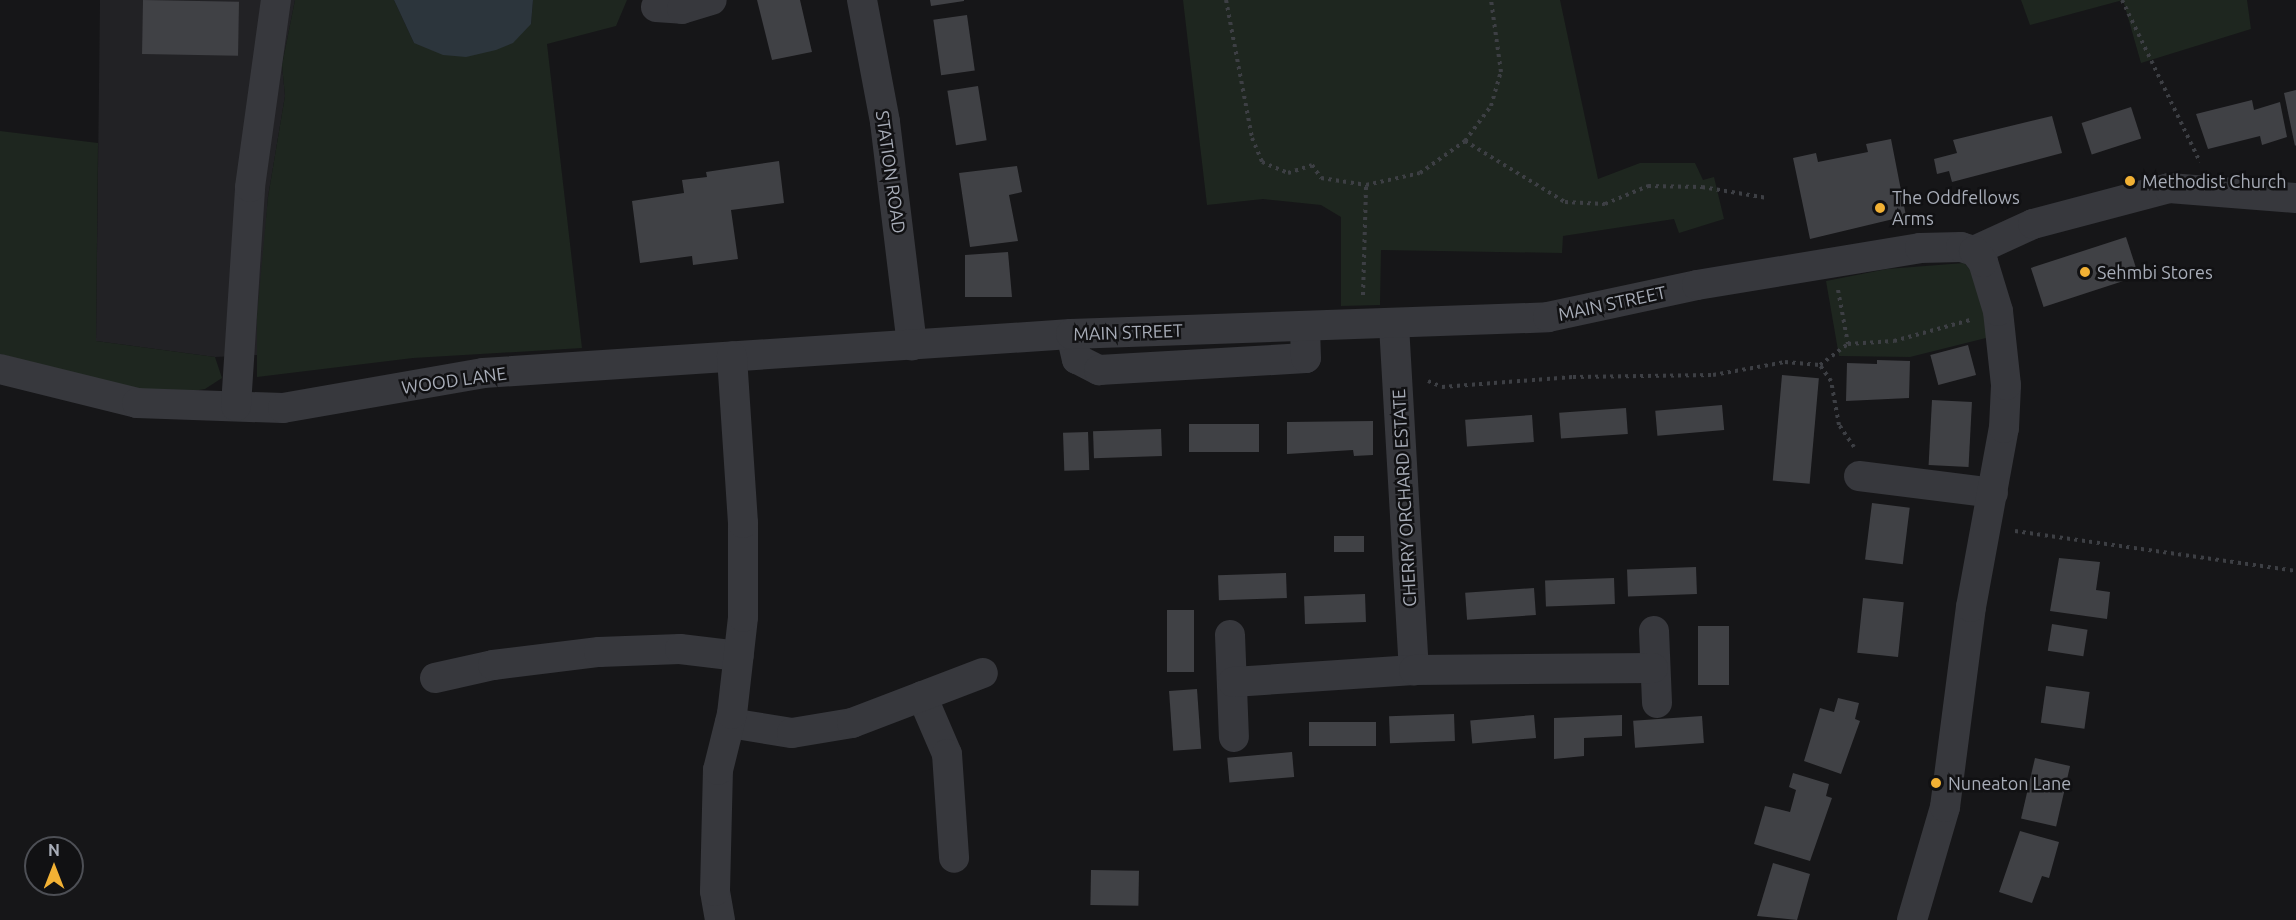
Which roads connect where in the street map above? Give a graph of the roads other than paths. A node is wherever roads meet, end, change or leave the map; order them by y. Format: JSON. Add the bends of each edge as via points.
{"nodes":[{"id":1,"x":276,"y":0,"type":"edge"},
{"id":2,"x":712,"y":0,"type":"edge"},
{"id":3,"x":862,"y":0,"type":"edge"},
{"id":4,"x":656,"y":8,"type":"dead end"},
{"id":5,"x":2296,"y":198,"type":"edge"},
{"id":6,"x":1974,"y":251,"type":"junction"},
{"id":7,"x":1394,"y":325,"type":"junction"},
{"id":8,"x":912,"y":345,"type":"junction"},
{"id":9,"x":732,"y":356,"type":"junction"},
{"id":10,"x":0,"y":369,"type":"edge"},
{"id":11,"x":236,"y":406,"type":"junction"},
{"id":12,"x":1859,"y":476,"type":"road end"},
{"id":13,"x":1993,"y":493,"type":"junction"},
{"id":14,"x":1654,"y":631,"type":"dead end"},
{"id":15,"x":1230,"y":635,"type":"dead end"},
{"id":16,"x":739,"y":656,"type":"junction"},
{"id":17,"x":1653,"y":668,"type":"junction"},
{"id":18,"x":1414,"y":670,"type":"junction"},
{"id":19,"x":983,"y":673,"type":"dead end"},
{"id":20,"x":435,"y":678,"type":"dead end"},
{"id":21,"x":1233,"y":682,"type":"junction"},
{"id":22,"x":922,"y":696,"type":"junction"},
{"id":23,"x":1657,"y":704,"type":"dead end"},
{"id":24,"x":730,"y":723,"type":"junction"},
{"id":25,"x":1234,"y":736,"type":"dead end"},
{"id":26,"x":954,"y":858,"type":"dead end"},
{"id":27,"x":720,"y":920,"type":"edge"},
{"id":28,"x":1912,"y":920,"type":"edge"}],
"edges":[{"from":1,"to":11,"type":"street","via":[[250,187]]},
{"from":2,"to":4,"type":"street","via":[[682,9]]},
{"from":3,"to":8,"type":"street","name":"STATION ROAD","via":[[885,122]]},
{"from":5,"to":6,"type":"street","via":[[2212,188],[2169,188],[2033,224]]},
{"from":6,"to":7,"type":"street","name":"MAIN STREET","via":[[1961,247],[1920,248],[1697,285],[1548,317]]},
{"from":6,"to":13,"type":"street","via":[[1983,262],[1998,311],[2006,385]]},
{"from":7,"to":8,"type":"street","name":"MAIN STREET","via":[[1071,334]]},
{"from":7,"to":18,"type":"street","name":"CHERRY ORCHARD ESTATE"},
{"from":8,"to":9,"type":"street","name":"WOOD LANE"},
{"from":9,"to":11,"type":"street","name":"WOOD LANE","via":[[483,373],[282,408]]},
{"from":9,"to":16,"type":"street","via":[[743,523]]},
{"from":10,"to":11,"type":"street","name":"WOOD LANE","via":[[137,403]]},
{"from":12,"to":13,"type":"street"},
{"from":13,"to":28,"type":"street","via":[[1945,807]]},
{"from":14,"to":17,"type":"street"},
{"from":15,"to":21,"type":"street"},
{"from":16,"to":20,"type":"street","via":[[680,649],[599,652],[493,665]]},
{"from":16,"to":24,"type":"street"},
{"from":17,"to":18,"type":"street"},
{"from":17,"to":23,"type":"street"},
{"from":18,"to":21,"type":"street"},
{"from":19,"to":22,"type":"street"},
{"from":21,"to":25,"type":"street"},
{"from":22,"to":24,"type":"street","via":[[852,723],[792,733]]},
{"from":22,"to":26,"type":"street","via":[[947,754]]},
{"from":24,"to":27,"type":"street","via":[[718,770],[715,891]]}]}
